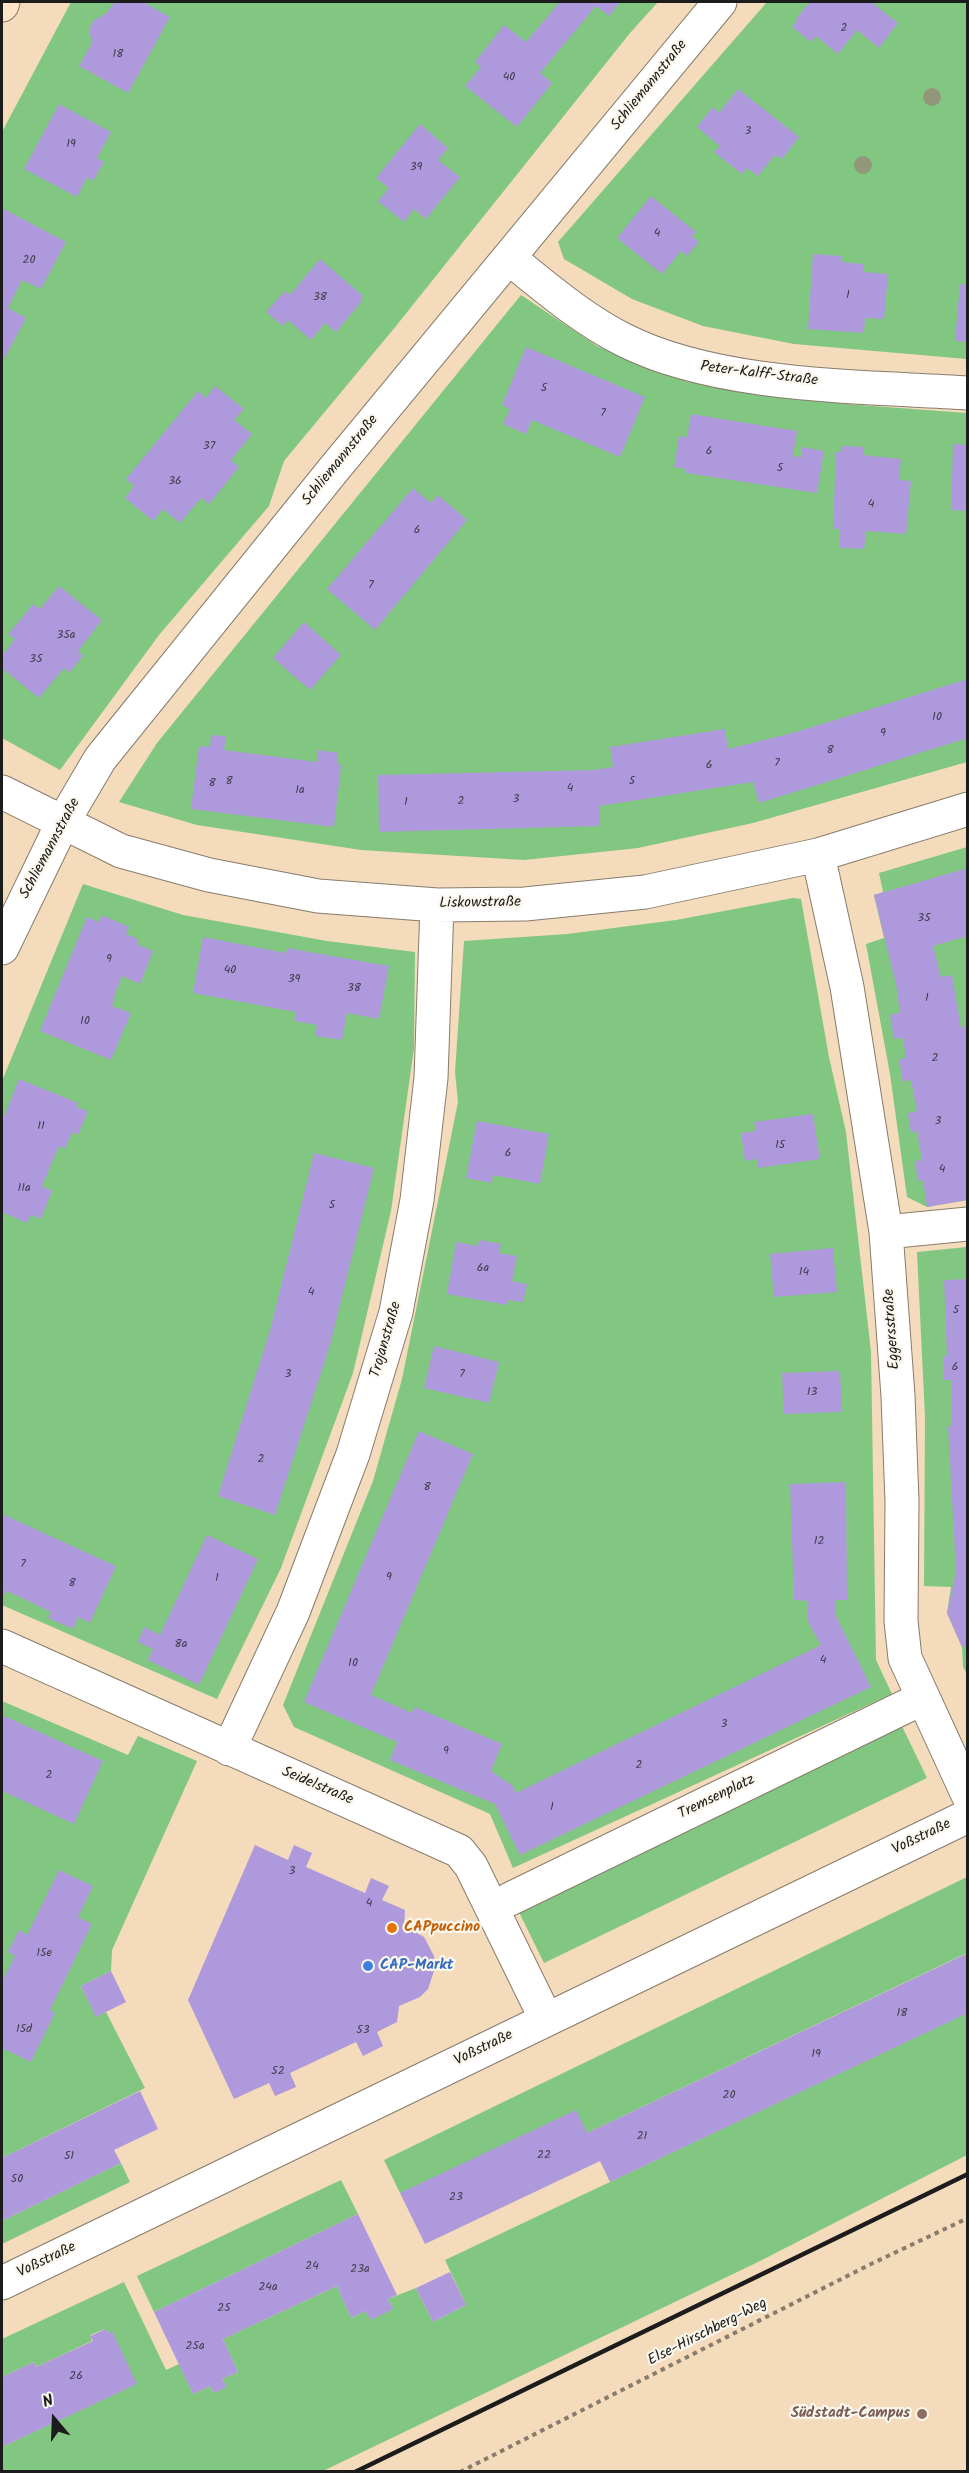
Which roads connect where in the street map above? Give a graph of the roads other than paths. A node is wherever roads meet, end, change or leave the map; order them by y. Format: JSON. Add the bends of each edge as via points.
{"nodes":[{"id":1,"x":720,"y":2,"type":"edge"},
{"id":2,"x":509,"y":258,"type":"junction"},
{"id":3,"x":968,"y":393,"type":"edge"},
{"id":4,"x":2,"y":792,"type":"edge"},
{"id":5,"x":968,"y":809,"type":"edge"},
{"id":6,"x":63,"y":822,"type":"junction"},
{"id":7,"x":818,"y":855,"type":"junction"},
{"id":8,"x":437,"y":905,"type":"junction"},
{"id":9,"x":2,"y":948,"type":"edge"},
{"id":10,"x":968,"y":1224,"type":"edge"},
{"id":11,"x":885,"y":1232,"type":"junction"},
{"id":12,"x":2,"y":1646,"type":"edge"},
{"id":13,"x":923,"y":1698,"type":"junction"},
{"id":14,"x":230,"y":1749,"type":"junction"},
{"id":15,"x":968,"y":1795,"type":"edge"},
{"id":16,"x":968,"y":1816,"type":"edge"},
{"id":17,"x":510,"y":1899,"type":"dead end"},
{"id":18,"x":546,"y":2019,"type":"junction"},
{"id":19,"x":2,"y":2283,"type":"edge"}],
"edges":[{"from":1,"to":2,"type":"street","name":"Schliemannstraße"},
{"from":2,"to":3,"type":"street","name":"Peter-Kalff-Straße","via":[[567,304],[624,340],[692,366],[784,380]]},
{"from":2,"to":6,"type":"street","name":"Schliemannstraße","via":[[100,759]]},
{"from":4,"to":6,"type":"street","name":"Liskowstraße"},
{"from":5,"to":7,"type":"street","name":"Liskowstraße"},
{"from":6,"to":8,"type":"street","name":"Liskowstraße","via":[[121,851],[209,874],[318,896]]},
{"from":6,"to":9,"type":"street","name":"Schliemannstraße"},
{"from":7,"to":8,"type":"street","name":"Liskowstraße","via":[[645,892],[525,904]]},
{"from":7,"to":11,"type":"street","name":"Eggersstraße","via":[[847,987]]},
{"from":8,"to":14,"type":"street","name":"Trojanstraße","via":[[430,1078],[417,1200],[396,1312],[353,1454],[292,1612]]},
{"from":10,"to":11,"type":"street"},
{"from":11,"to":13,"type":"street","name":"Eggersstraße","via":[[902,1478],[901,1621],[905,1658]]},
{"from":12,"to":14,"type":"street","name":"Seidelstraße"},
{"from":13,"to":15,"type":"street","name":"Eggersstraße"},
{"from":13,"to":17,"type":"street","name":"Tremsenplatz"},
{"from":14,"to":18,"type":"street","name":"Seidelstraße","via":[[459,1851],[471,1866]]},
{"from":16,"to":18,"type":"street","name":"Voßstraße"},
{"from":18,"to":19,"type":"street","name":"Voßstraße"}]}
